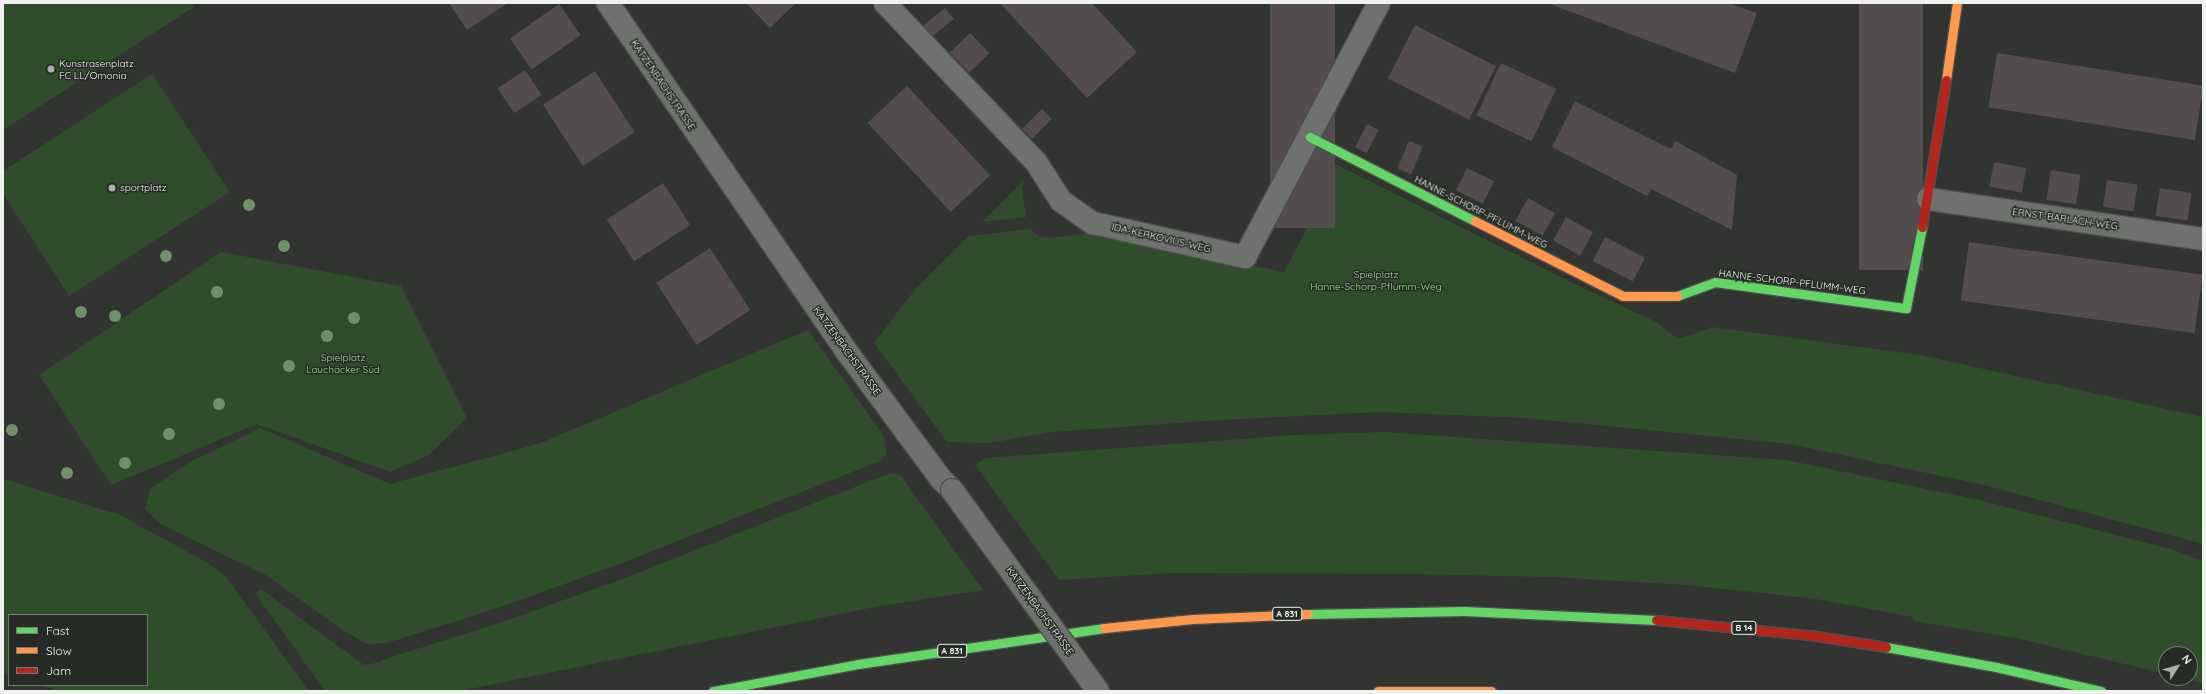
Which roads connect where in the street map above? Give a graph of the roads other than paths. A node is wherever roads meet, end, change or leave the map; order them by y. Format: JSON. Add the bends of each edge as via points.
{"nodes":[{"id":1,"x":608,"y":3,"type":"edge"},
{"id":2,"x":885,"y":3,"type":"edge"},
{"id":3,"x":1379,"y":3,"type":"edge"},
{"id":4,"x":1957,"y":3,"type":"edge"},
{"id":5,"x":1310,"y":137,"type":"junction"},
{"id":6,"x":1928,"y":199,"type":"junction"},
{"id":7,"x":2203,"y":239,"type":"edge"},
{"id":8,"x":1382,"y":614,"type":"joint"},
{"id":9,"x":713,"y":691,"type":"edge"},
{"id":10,"x":1098,"y":691,"type":"edge"},
{"id":11,"x":1379,"y":691,"type":"edge"},
{"id":12,"x":1491,"y":691,"type":"edge"},
{"id":13,"x":2101,"y":691,"type":"edge"}],
"edges":[{"from":1,"to":10,"type":"street","name":"KATZENBACHSTRASSE","bridge":true,"via":[[844,348],[941,479],[952,490]]},
{"from":2,"to":5,"type":"street","name":"IDA-KERKOVIUS-WEG","via":[[1036,162],[1061,201],[1093,223],[1245,257]]},
{"from":3,"to":5,"type":"street","name":"IDA-KERKOVIUS-WEG"},
{"from":4,"to":6,"type":"main road","name":"HANNE-SCHORP-PFLUMM-WEG"},
{"from":5,"to":6,"type":"main road","name":"HANNE-SCHORP-PFLUMM-WEG","via":[[1623,296],[1675,297],[1715,282],[1906,308]]},
{"from":6,"to":7,"type":"street","name":"ERNST-BARLACH-WEG"},
{"from":8,"to":9,"type":"main road","number":"A 831","via":[[1192,619],[1094,629],[858,664]]},
{"from":8,"to":13,"type":"main road","number":"B 14","via":[[1464,611],[1632,618],[1722,625],[1901,649]]},
{"from":11,"to":12,"type":"main road"}]}
